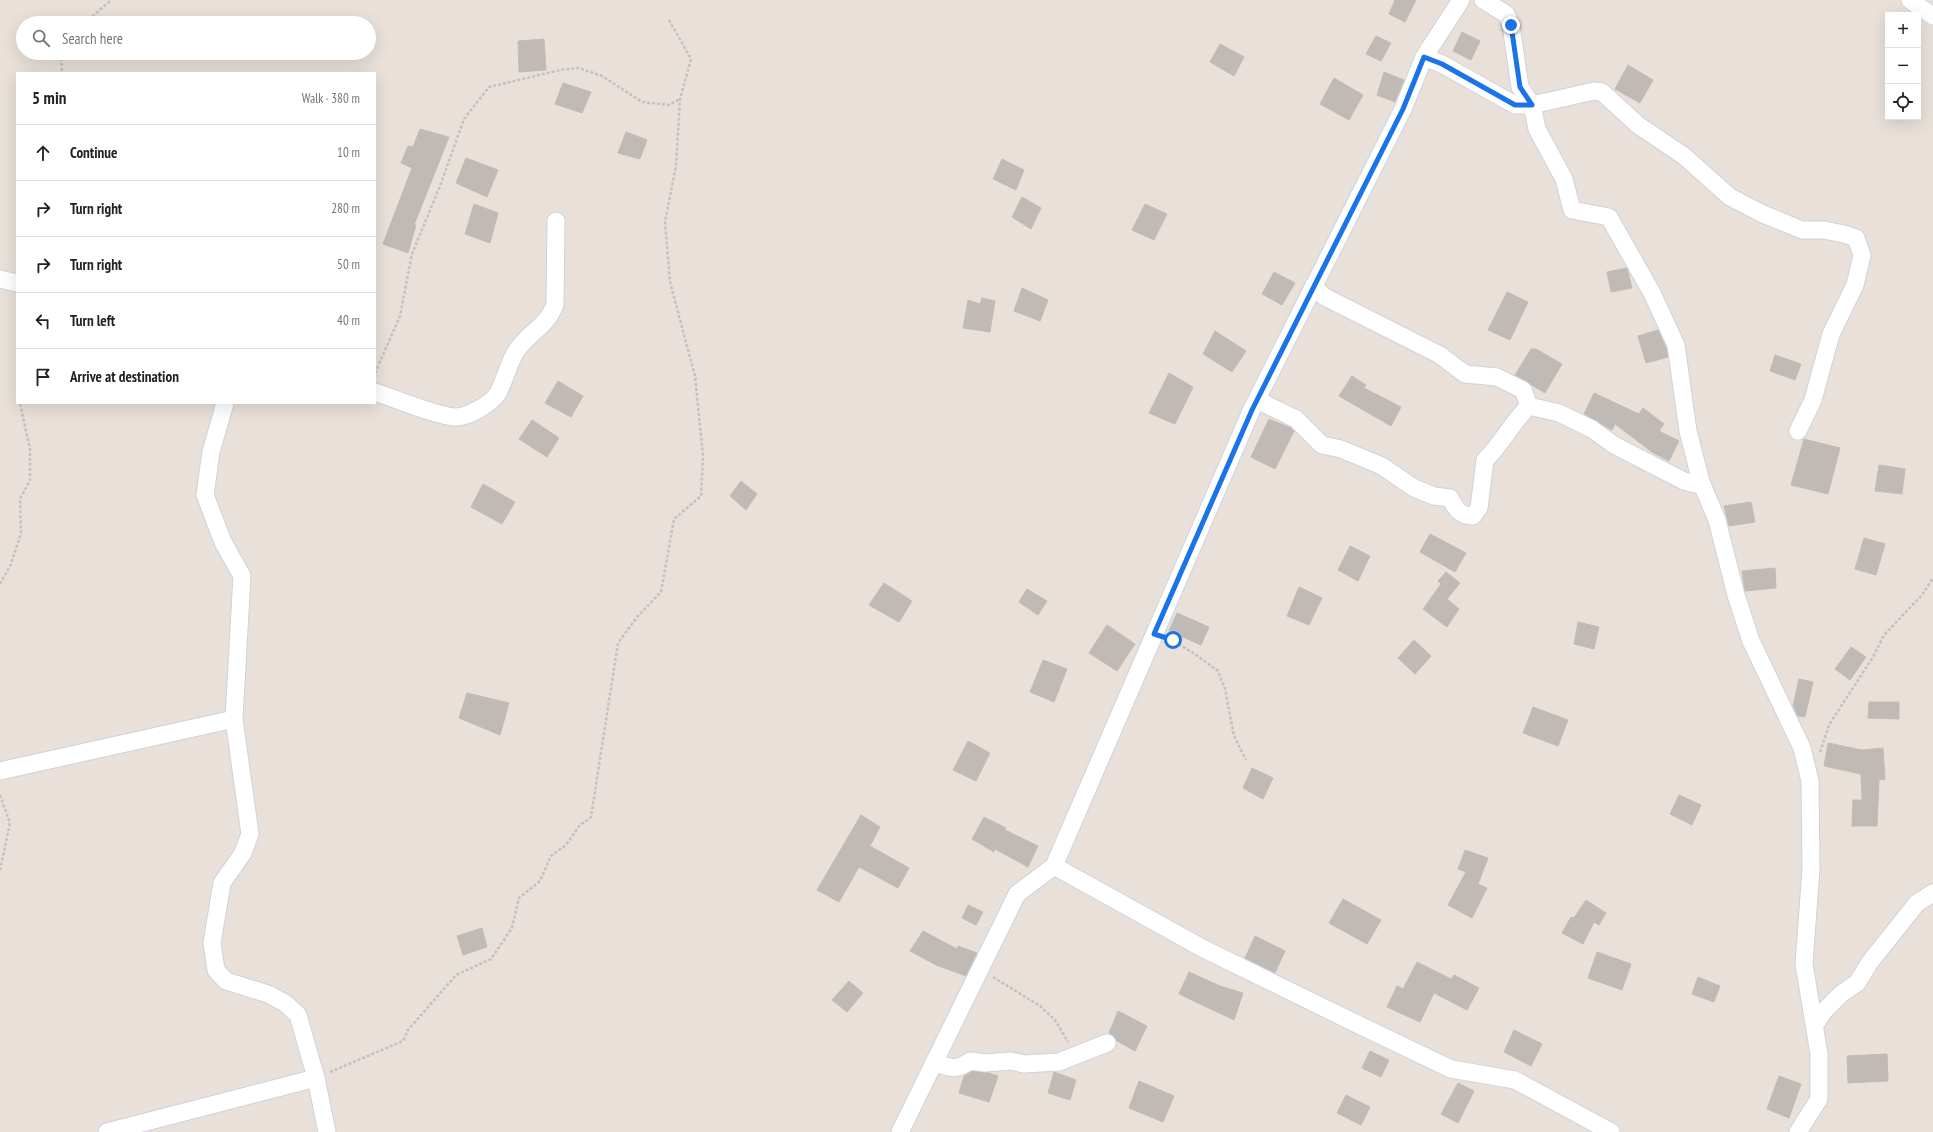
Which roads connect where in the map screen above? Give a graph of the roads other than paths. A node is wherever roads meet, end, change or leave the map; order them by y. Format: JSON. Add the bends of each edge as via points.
{"nodes":[{"id":1,"x":1461,"y":0,"type":"edge"},
{"id":2,"x":1483,"y":0,"type":"edge"},
{"id":3,"x":1910,"y":0,"type":"edge"},
{"id":4,"x":1933,"y":16,"type":"edge"},
{"id":5,"x":1424,"y":57,"type":"junction"},
{"id":6,"x":1532,"y":105,"type":"junction"},
{"id":7,"x":556,"y":221,"type":"dead end"},
{"id":8,"x":0,"y":279,"type":"edge"},
{"id":9,"x":16,"y":283,"type":"edge"},
{"id":10,"x":1313,"y":287,"type":"junction"},
{"id":11,"x":376,"y":392,"type":"edge"},
{"id":12,"x":1256,"y":400,"type":"junction"},
{"id":13,"x":225,"y":404,"type":"edge"},
{"id":14,"x":1529,"y":406,"type":"junction"},
{"id":15,"x":1798,"y":431,"type":"dead end"},
{"id":16,"x":1703,"y":486,"type":"junction"},
{"id":17,"x":234,"y":719,"type":"junction"},
{"id":18,"x":0,"y":771,"type":"edge"},
{"id":19,"x":1054,"y":866,"type":"junction"},
{"id":20,"x":1933,"y":893,"type":"edge"},
{"id":21,"x":1815,"y":1025,"type":"junction"},
{"id":22,"x":1107,"y":1043,"type":"dead end"},
{"id":23,"x":934,"y":1062,"type":"junction"},
{"id":24,"x":316,"y":1078,"type":"junction"},
{"id":25,"x":107,"y":1132,"type":"edge"},
{"id":26,"x":327,"y":1132,"type":"edge"},
{"id":27,"x":900,"y":1132,"type":"edge"},
{"id":28,"x":1611,"y":1132,"type":"edge"},
{"id":29,"x":1798,"y":1132,"type":"edge"}],
"edges":[{"from":1,"to":5,"type":"street"},
{"from":2,"to":6,"type":"street","via":[[1506,14],[1511,25],[1520,87]]},
{"from":3,"to":4,"type":"street"},
{"from":5,"to":6,"type":"street","via":[[1442,64],[1515,105]]},
{"from":5,"to":10,"type":"street","via":[[1403,109]]},
{"from":6,"to":15,"type":"street","via":[[1594,91],[1602,92],[1638,125],[1684,156],[1730,197],[1802,230],[1824,230],[1856,238],[1862,254],[1855,285],[1831,334],[1813,400]]},
{"from":6,"to":16,"type":"street","via":[[1537,129],[1564,179],[1572,210],[1609,217],[1652,293],[1676,344],[1688,431]]},
{"from":7,"to":11,"type":"street","via":[[556,305],[550,317],[514,354],[498,393],[487,404],[473,412],[455,417]]},
{"from":8,"to":9,"type":"street"},
{"from":10,"to":12,"type":"street"},
{"from":10,"to":14,"type":"street","via":[[1325,297],[1440,355],[1465,374],[1497,377],[1523,390]]},
{"from":12,"to":14,"type":"street","via":[[1296,419],[1322,445],[1341,449],[1382,466],[1414,488],[1434,496],[1450,498],[1458,512],[1466,516],[1473,516],[1479,508],[1485,460],[1496,450],[1504,434]]},
{"from":12,"to":19,"type":"street"},
{"from":13,"to":17,"type":"street","via":[[211,452],[205,495],[223,542],[242,576]]},
{"from":14,"to":16,"type":"street","via":[[1560,413],[1592,429],[1614,445],[1684,481]]},
{"from":16,"to":21,"type":"street","via":[[1717,520],[1751,641],[1802,748],[1810,781],[1811,869],[1804,964]]},
{"from":17,"to":18,"type":"street"},
{"from":17,"to":24,"type":"street","via":[[250,834],[243,853],[222,884],[212,943],[216,970],[226,981],[268,994],[285,1003],[298,1015]]},
{"from":19,"to":23,"type":"street","via":[[1017,894]]},
{"from":19,"to":28,"type":"street","via":[[1204,950],[1362,1027],[1451,1069],[1515,1080]]},
{"from":20,"to":21,"type":"street","via":[[1917,903],[1870,962],[1857,983],[1824,1011]]},
{"from":21,"to":29,"type":"street","via":[[1819,1054],[1819,1099]]},
{"from":22,"to":23,"type":"street","via":[[1059,1062],[1024,1064],[1011,1061],[970,1061],[962,1067],[948,1067]]},
{"from":23,"to":27,"type":"street"},
{"from":24,"to":25,"type":"street"},
{"from":24,"to":26,"type":"street"}]}
